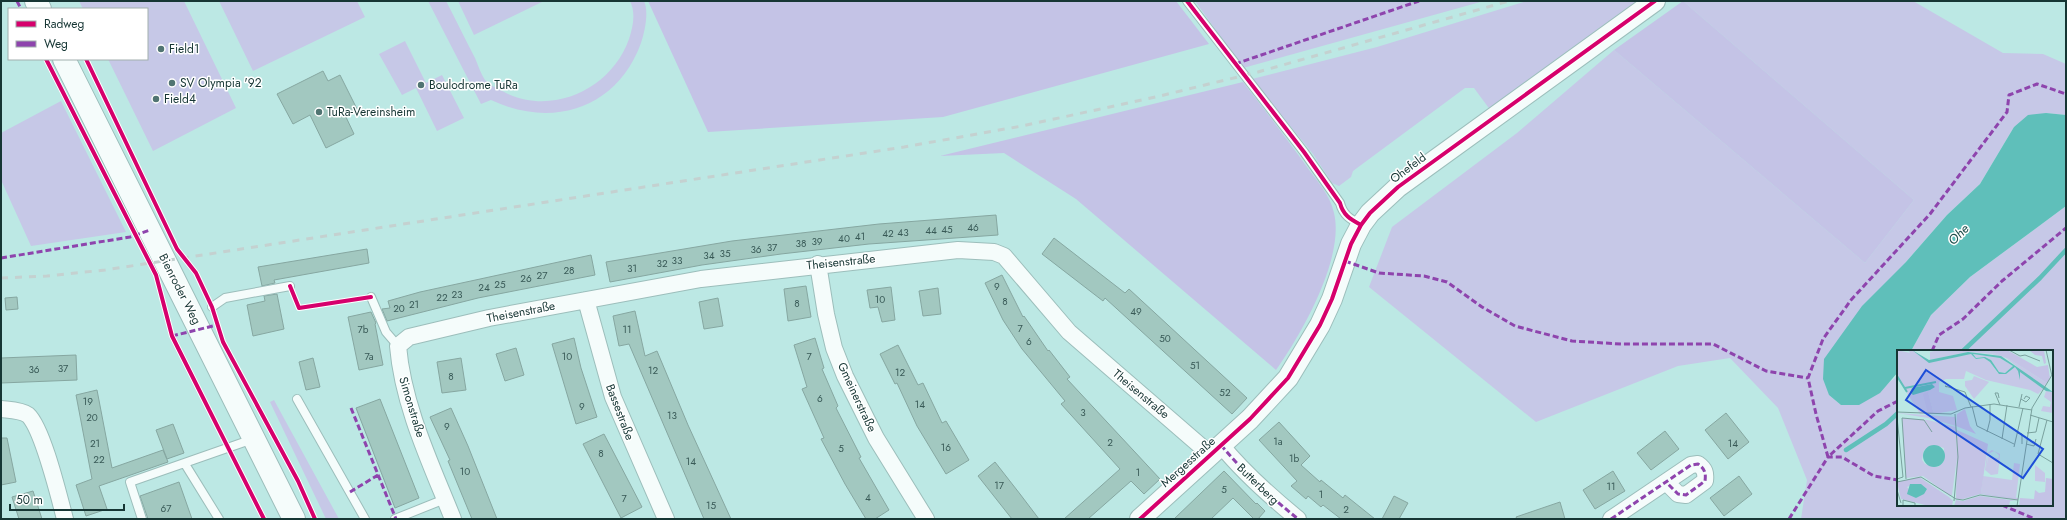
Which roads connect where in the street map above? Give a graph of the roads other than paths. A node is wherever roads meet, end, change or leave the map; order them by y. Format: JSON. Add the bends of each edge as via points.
{"nodes":[{"id":1,"x":1187,"y":1,"type":"edge"},
{"id":2,"x":1655,"y":1,"type":"edge"},
{"id":3,"x":64,"y":60,"type":"edge"},
{"id":4,"x":1361,"y":225,"type":"junction"},
{"id":5,"x":818,"y":264,"type":"junction"},
{"id":6,"x":290,"y":286,"type":"dead end"},
{"id":7,"x":371,"y":297,"type":"dead end"},
{"id":8,"x":586,"y":300,"type":"junction"},
{"id":9,"x":212,"y":307,"type":"dead end"},
{"id":10,"x":398,"y":346,"type":"junction"},
{"id":11,"x":297,"y":399,"type":"dead end"},
{"id":12,"x":1,"y":409,"type":"edge"},
{"id":13,"x":1250,"y":419,"type":"joint"},
{"id":14,"x":254,"y":439,"type":"junction"},
{"id":15,"x":1216,"y":450,"type":"junction"},
{"id":16,"x":185,"y":464,"type":"junction"},
{"id":17,"x":1667,"y":483,"type":"dead end"},
{"id":18,"x":445,"y":499,"type":"junction"},
{"id":19,"x":65,"y":519,"type":"edge"},
{"id":20,"x":142,"y":519,"type":"edge"},
{"id":21,"x":219,"y":519,"type":"edge"},
{"id":22,"x":294,"y":519,"type":"edge"},
{"id":23,"x":365,"y":519,"type":"edge"},
{"id":24,"x":395,"y":519,"type":"edge"},
{"id":25,"x":453,"y":519,"type":"edge"},
{"id":26,"x":666,"y":519,"type":"edge"},
{"id":27,"x":926,"y":519,"type":"edge"},
{"id":28,"x":1140,"y":519,"type":"edge"},
{"id":29,"x":1298,"y":519,"type":"edge"},
{"id":30,"x":1611,"y":519,"type":"edge"}],
"edges":[{"from":1,"to":4,"type":"lane","via":[[1304,152],[1340,203],[1342,212]]},
{"from":2,"to":4,"type":"street","name":"Ohefeld","via":[[1398,188],[1370,213]]},
{"from":3,"to":14,"type":"main road","name":"Bienroder Weg"},
{"from":4,"to":13,"type":"street","name":"Ohefeld","via":[[1351,244],[1332,299],[1304,353],[1288,378]]},
{"from":5,"to":8,"type":"street","name":"Theisenstraße","via":[[701,279]]},
{"from":5,"to":15,"type":"street","name":"Theisenstraße","via":[[958,250],[999,253],[1012,264],[1069,332]]},
{"from":5,"to":27,"type":"street","name":"Gmeinerstraße","via":[[834,348],[845,376],[876,438]]},
{"from":6,"to":9,"type":"lane","via":[[225,298]]},
{"from":7,"to":10,"type":"lane","name":"Simonstraße","via":[[386,332]]},
{"from":8,"to":10,"type":"street","name":"Theisenstraße","via":[[489,318],[409,338]]},
{"from":8,"to":26,"type":"street","name":"Bassestraße","via":[[613,397]]},
{"from":10,"to":18,"type":"street","name":"Simonstraße","via":[[405,387],[425,449]]},
{"from":11,"to":23,"type":"lane"},
{"from":12,"to":19,"type":"street","via":[[27,415],[34,424]]},
{"from":13,"to":15,"type":"street","name":"Mergesstraße"},
{"from":14,"to":16,"type":"lane"},
{"from":14,"to":22,"type":"main road","name":"Bienroder Weg"},
{"from":15,"to":28,"type":"street","name":"Mergesstraße"},
{"from":15,"to":29,"type":"street","name":"Butterberg","via":[[1232,458]]},
{"from":16,"to":20,"type":"lane","via":[[130,482]]},
{"from":16,"to":21,"type":"lane"},
{"from":17,"to":30,"type":"street"},
{"from":18,"to":24,"type":"lane"},
{"from":18,"to":25,"type":"street","name":"Simonstraße"}]}
